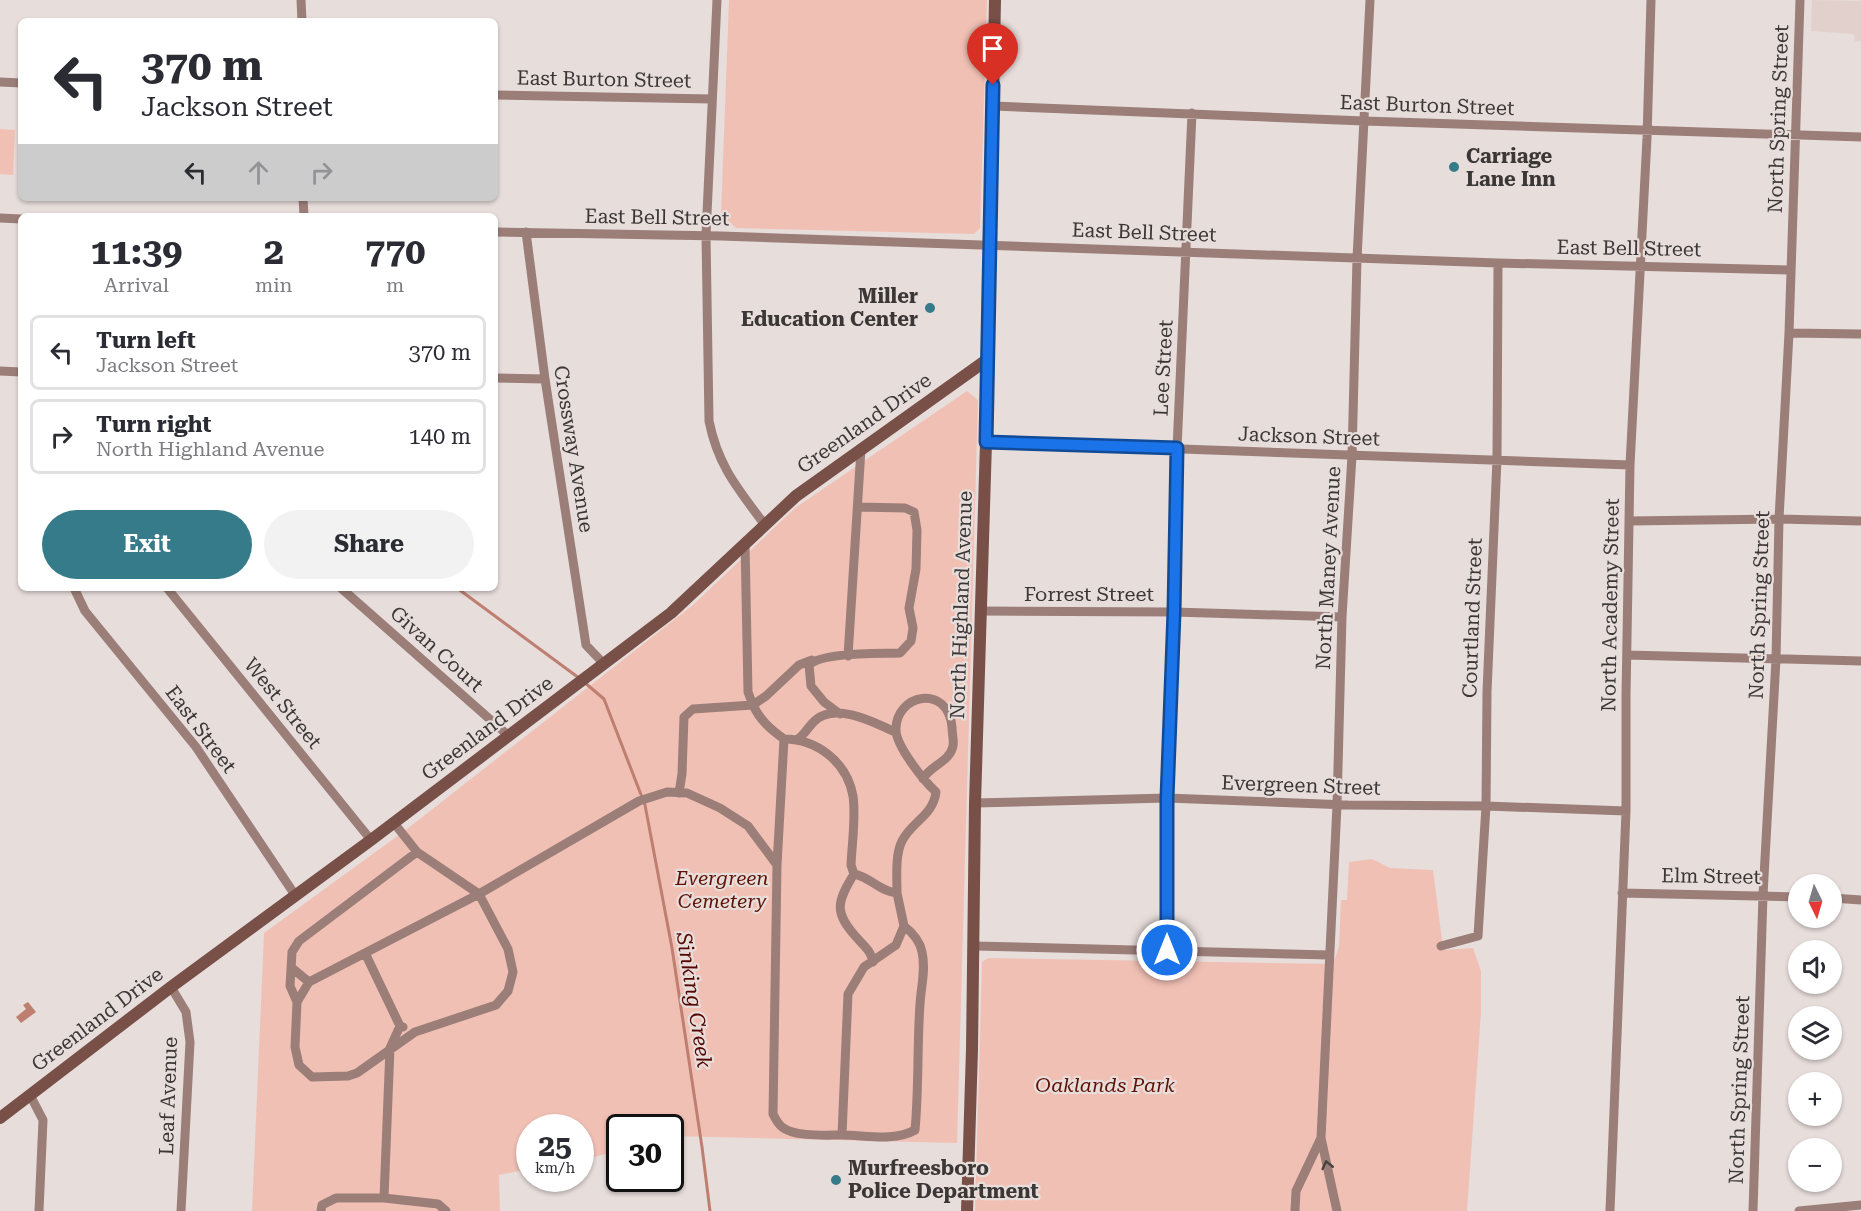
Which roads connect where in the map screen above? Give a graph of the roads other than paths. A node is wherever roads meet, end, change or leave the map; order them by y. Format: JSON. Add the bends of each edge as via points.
{"nodes":[{"id":1,"x":301,"y":0,"type":"edge"},
{"id":2,"x":717,"y":0,"type":"edge"},
{"id":3,"x":995,"y":0,"type":"edge"},
{"id":4,"x":1370,"y":0,"type":"edge"},
{"id":5,"x":1651,"y":0,"type":"edge"},
{"id":6,"x":1800,"y":0,"type":"edge"},
{"id":7,"x":302,"y":18,"type":"edge"},
{"id":8,"x":0,"y":82,"type":"edge"},
{"id":9,"x":18,"y":83,"type":"edge"},
{"id":10,"x":498,"y":95,"type":"edge"},
{"id":11,"x":712,"y":99,"type":"junction"},
{"id":12,"x":993,"y":106,"type":"junction"},
{"id":13,"x":1192,"y":113,"type":"junction"},
{"id":14,"x":1364,"y":121,"type":"junction"},
{"id":15,"x":1647,"y":129,"type":"junction"},
{"id":16,"x":1796,"y":134,"type":"junction"},
{"id":17,"x":1861,"y":137,"type":"edge"},
{"id":18,"x":0,"y":218,"type":"edge"},
{"id":19,"x":18,"y":219,"type":"edge"},
{"id":20,"x":498,"y":232,"type":"edge"},
{"id":21,"x":526,"y":232,"type":"junction"},
{"id":22,"x":706,"y":235,"type":"junction"},
{"id":23,"x":990,"y":245,"type":"junction"},
{"id":24,"x":1187,"y":252,"type":"junction"},
{"id":25,"x":1357,"y":259,"type":"junction"},
{"id":26,"x":1498,"y":263,"type":"junction"},
{"id":27,"x":1641,"y":266,"type":"junction"},
{"id":28,"x":1791,"y":270,"type":"junction"},
{"id":29,"x":1789,"y":333,"type":"junction"},
{"id":30,"x":1861,"y":334,"type":"edge"},
{"id":31,"x":988,"y":359,"type":"junction"},
{"id":32,"x":0,"y":371,"type":"edge"},
{"id":33,"x":18,"y":372,"type":"edge"},
{"id":34,"x":498,"y":378,"type":"edge"},
{"id":35,"x":545,"y":379,"type":"junction"},
{"id":36,"x":986,"y":442,"type":"junction"},
{"id":37,"x":1177,"y":448,"type":"junction"},
{"id":38,"x":861,"y":449,"type":"junction"},
{"id":39,"x":1352,"y":456,"type":"junction"},
{"id":40,"x":1497,"y":459,"type":"junction"},
{"id":41,"x":1630,"y":465,"type":"junction"},
{"id":42,"x":858,"y":507,"type":"junction"},
{"id":43,"x":1779,"y":519,"type":"junction"},
{"id":44,"x":1629,"y":520,"type":"junction"},
{"id":45,"x":1861,"y":521,"type":"edge"},
{"id":46,"x":765,"y":525,"type":"junction"},
{"id":47,"x":745,"y":544,"type":"junction"},
{"id":48,"x":75,"y":591,"type":"edge"},
{"id":49,"x":169,"y":591,"type":"edge"},
{"id":50,"x":344,"y":591,"type":"edge"},
{"id":51,"x":980,"y":611,"type":"junction"},
{"id":52,"x":1174,"y":612,"type":"junction"},
{"id":53,"x":1342,"y":617,"type":"junction"},
{"id":54,"x":1627,"y":655,"type":"junction"},
{"id":55,"x":848,"y":656,"type":"junction"},
{"id":56,"x":815,"y":659,"type":"junction"},
{"id":57,"x":1776,"y":659,"type":"junction"},
{"id":58,"x":1861,"y":661,"type":"edge"},
{"id":59,"x":604,"y":664,"type":"junction"},
{"id":60,"x":824,"y":702,"type":"junction"},
{"id":61,"x":753,"y":705,"type":"junction"},
{"id":62,"x":840,"y":714,"type":"junction"},
{"id":63,"x":823,"y":715,"type":"junction"},
{"id":64,"x":895,"y":732,"type":"junction"},
{"id":65,"x":508,"y":736,"type":"junction"},
{"id":66,"x":784,"y":739,"type":"junction"},
{"id":67,"x":798,"y":739,"type":"junction"},
{"id":68,"x":922,"y":779,"type":"junction"},
{"id":69,"x":679,"y":793,"type":"junction"},
{"id":70,"x":1167,"y":798,"type":"junction"},
{"id":71,"x":975,"y":803,"type":"junction"},
{"id":72,"x":1337,"y":805,"type":"junction"},
{"id":73,"x":1486,"y":806,"type":"junction"},
{"id":74,"x":1626,"y":811,"type":"junction"},
{"id":75,"x":394,"y":823,"type":"junction"},
{"id":76,"x":371,"y":840,"type":"junction"},
{"id":77,"x":417,"y":852,"type":"junction"},
{"id":78,"x":777,"y":865,"type":"junction"},
{"id":79,"x":854,"y":874,"type":"junction"},
{"id":80,"x":1622,"y":892,"type":"junction"},
{"id":81,"x":897,"y":893,"type":"junction"},
{"id":82,"x":479,"y":894,"type":"junction"},
{"id":83,"x":296,"y":895,"type":"junction"},
{"id":84,"x":1764,"y":895,"type":"junction"},
{"id":85,"x":1788,"y":896,"type":"edge"},
{"id":86,"x":1842,"y":899,"type":"edge"},
{"id":87,"x":1861,"y":900,"type":"edge"},
{"id":88,"x":904,"y":926,"type":"junction"},
{"id":89,"x":974,"y":946,"type":"junction"},
{"id":90,"x":1441,"y":946,"type":"dead end"},
{"id":91,"x":1167,"y":950,"type":"junction"},
{"id":92,"x":365,"y":953,"type":"junction"},
{"id":93,"x":1329,"y":955,"type":"junction"},
{"id":94,"x":873,"y":962,"type":"junction"},
{"id":95,"x":292,"y":968,"type":"junction"},
{"id":96,"x":309,"y":981,"type":"junction"},
{"id":97,"x":171,"y":987,"type":"junction"},
{"id":98,"x":297,"y":1002,"type":"junction"},
{"id":99,"x":400,"y":1026,"type":"junction"},
{"id":100,"x":415,"y":1032,"type":"junction"},
{"id":101,"x":390,"y":1048,"type":"junction"},
{"id":102,"x":30,"y":1095,"type":"junction"},
{"id":103,"x":0,"y":1118,"type":"edge"},
{"id":104,"x":842,"y":1135,"type":"junction"},
{"id":105,"x":1322,"y":1138,"type":"junction"},
{"id":106,"x":384,"y":1198,"type":"junction"},
{"id":107,"x":1861,"y":1205,"type":"edge"},
{"id":108,"x":39,"y":1211,"type":"edge"},
{"id":109,"x":181,"y":1211,"type":"edge"},
{"id":110,"x":321,"y":1211,"type":"edge"},
{"id":111,"x":446,"y":1211,"type":"edge"},
{"id":112,"x":967,"y":1211,"type":"edge"},
{"id":113,"x":1295,"y":1211,"type":"edge"},
{"id":114,"x":1337,"y":1211,"type":"edge"},
{"id":115,"x":1610,"y":1211,"type":"edge"},
{"id":116,"x":1753,"y":1211,"type":"edge"},
{"id":117,"x":1798,"y":1211,"type":"edge"}],
"edges":[{"from":1,"to":7,"type":"street"},
{"from":2,"to":11,"type":"street"},
{"from":3,"to":12,"type":"street","name":"North Highland Avenue"},
{"from":4,"to":14,"type":"street","name":"North Maney Avenue"},
{"from":5,"to":15,"type":"street","name":"North Academy Street"},
{"from":6,"to":16,"type":"street","name":"North Spring Street"},
{"from":8,"to":9,"type":"street"},
{"from":10,"to":11,"type":"street","name":"East Burton Street"},
{"from":11,"to":22,"type":"street"},
{"from":12,"to":13,"type":"street","name":"East Burton Street"},
{"from":12,"to":23,"type":"street","name":"North Highland Avenue"},
{"from":13,"to":14,"type":"street","name":"East Burton Street"},
{"from":13,"to":24,"type":"street","name":"Lee Street"},
{"from":14,"to":15,"type":"street","name":"East Burton Street"},
{"from":14,"to":25,"type":"street","name":"North Maney Avenue"},
{"from":15,"to":16,"type":"street","name":"East Burton Street"},
{"from":15,"to":27,"type":"street","name":"North Academy Street"},
{"from":16,"to":17,"type":"street","name":"East Burton Street"},
{"from":16,"to":28,"type":"street","name":"North Spring Street"},
{"from":18,"to":19,"type":"street"},
{"from":20,"to":21,"type":"street","name":"East Bell Street"},
{"from":21,"to":22,"type":"street","name":"East Bell Street"},
{"from":21,"to":35,"type":"street","name":"Crossway Avenue"},
{"from":22,"to":23,"type":"street","name":"East Bell Street"},
{"from":22,"to":46,"type":"street","via":[[709,421],[713,443],[735,486]]},
{"from":23,"to":24,"type":"street","name":"East Bell Street"},
{"from":23,"to":31,"type":"street","name":"North Highland Avenue"},
{"from":24,"to":25,"type":"street","name":"East Bell Street"},
{"from":24,"to":37,"type":"street","name":"Lee Street"},
{"from":25,"to":26,"type":"street","name":"East Bell Street"},
{"from":25,"to":39,"type":"street","name":"North Maney Avenue"},
{"from":26,"to":27,"type":"street","name":"East Bell Street"},
{"from":26,"to":40,"type":"street","name":"Courtland Street"},
{"from":27,"to":28,"type":"street","name":"East Bell Street"},
{"from":27,"to":41,"type":"street","name":"North Academy Street"},
{"from":28,"to":29,"type":"street","name":"North Spring Street"},
{"from":29,"to":30,"type":"street"},
{"from":29,"to":43,"type":"street","name":"North Spring Street"},
{"from":31,"to":36,"type":"street","name":"North Highland Avenue"},
{"from":31,"to":38,"type":"street","name":"Greenland Drive"},
{"from":32,"to":33,"type":"street"},
{"from":34,"to":35,"type":"street"},
{"from":35,"to":59,"type":"street","name":"Crossway Avenue","via":[[586,645]]},
{"from":36,"to":37,"type":"street","name":"Jackson Street"},
{"from":36,"to":51,"type":"street","name":"North Highland Avenue"},
{"from":37,"to":39,"type":"street","name":"Jackson Street"},
{"from":37,"to":52,"type":"street","name":"Lee Street"},
{"from":38,"to":42,"type":"street"},
{"from":38,"to":46,"type":"street","name":"Greenland Drive","via":[[796,496]]},
{"from":39,"to":40,"type":"street","name":"Jackson Street"},
{"from":39,"to":53,"type":"street","name":"North Maney Avenue"},
{"from":40,"to":41,"type":"street","name":"Jackson Street"},
{"from":40,"to":73,"type":"street","name":"Courtland Street"},
{"from":41,"to":44,"type":"street","name":"North Academy Street"},
{"from":42,"to":55,"type":"street"},
{"from":42,"to":55,"type":"street","via":[[905,508],[914,512],[916,569],[909,608],[913,628],[912,641],[900,653]]},
{"from":43,"to":44,"type":"street"},
{"from":43,"to":45,"type":"street"},
{"from":43,"to":57,"type":"street","name":"North Spring Street"},
{"from":44,"to":54,"type":"street","name":"North Academy Street"},
{"from":46,"to":47,"type":"street","name":"Greenland Drive"},
{"from":47,"to":59,"type":"street","name":"Greenland Drive","via":[[671,612]]},
{"from":47,"to":61,"type":"street","via":[[748,692]]},
{"from":48,"to":83,"type":"street","name":"East Street","via":[[85,611],[196,747]]},
{"from":49,"to":76,"type":"street","name":"West Street"},
{"from":50,"to":65,"type":"street","name":"Givan Court"},
{"from":51,"to":52,"type":"street","name":"Forrest Street"},
{"from":51,"to":71,"type":"street","name":"North Highland Avenue"},
{"from":52,"to":53,"type":"street","name":"Forrest Street"},
{"from":52,"to":70,"type":"street","name":"Lee Street"},
{"from":53,"to":72,"type":"street","name":"North Maney Avenue"},
{"from":54,"to":57,"type":"street"},
{"from":54,"to":74,"type":"street","name":"North Academy Street"},
{"from":55,"to":56,"type":"street"},
{"from":56,"to":60,"type":"street","via":[[809,665],[811,686]]},
{"from":56,"to":61,"type":"street","via":[[799,665]]},
{"from":57,"to":58,"type":"street"},
{"from":57,"to":84,"type":"street","name":"North Spring Street"},
{"from":59,"to":65,"type":"street","name":"Greenland Drive"},
{"from":60,"to":62,"type":"street"},
{"from":60,"to":63,"type":"street"},
{"from":61,"to":66,"type":"street","via":[[759,717]]},
{"from":61,"to":69,"type":"street","via":[[693,709],[684,717]]},
{"from":62,"to":63,"type":"street"},
{"from":62,"to":64,"type":"street","via":[[861,717]]},
{"from":63,"to":67,"type":"street"},
{"from":64,"to":68,"type":"street"},
{"from":64,"to":68,"type":"street","via":[[898,715],[912,701],[927,698],[941,702],[951,715],[953,747]]},
{"from":65,"to":75,"type":"street","name":"Greenland Drive"},
{"from":66,"to":67,"type":"street"},
{"from":66,"to":78,"type":"street"},
{"from":67,"to":79,"type":"street","via":[[827,753],[848,780],[853,796]]},
{"from":68,"to":81,"type":"street","via":[[936,792],[934,804],[900,844]]},
{"from":69,"to":78,"type":"street","via":[[720,808],[748,826]]},
{"from":69,"to":82,"type":"street","via":[[668,792],[643,800]]},
{"from":70,"to":71,"type":"street","name":"Evergreen Street"},
{"from":70,"to":72,"type":"street","name":"Evergreen Street"},
{"from":70,"to":91,"type":"street","name":"Lee Street"},
{"from":71,"to":89,"type":"street","name":"North Highland Avenue"},
{"from":72,"to":73,"type":"street","name":"Evergreen Street"},
{"from":72,"to":93,"type":"street","name":"North Maney Avenue"},
{"from":73,"to":74,"type":"street","name":"Evergreen Street"},
{"from":73,"to":90,"type":"street","name":"Courtland Street","via":[[1478,936]]},
{"from":74,"to":80,"type":"street","name":"North Academy Street"},
{"from":75,"to":76,"type":"street","name":"Greenland Drive"},
{"from":75,"to":77,"type":"street"},
{"from":76,"to":83,"type":"street","name":"Greenland Drive"},
{"from":77,"to":82,"type":"street"},
{"from":77,"to":95,"type":"street","via":[[299,941],[292,952]]},
{"from":78,"to":104,"type":"street","via":[[773,1114],[782,1127],[797,1132]]},
{"from":79,"to":81,"type":"street"},
{"from":79,"to":94,"type":"street","via":[[842,893],[838,910],[847,927],[871,952]]},
{"from":80,"to":84,"type":"street","name":"Elm Street"},
{"from":80,"to":115,"type":"street","name":"North Academy Street"},
{"from":81,"to":88,"type":"street"},
{"from":82,"to":92,"type":"street"},
{"from":82,"to":100,"type":"street","via":[[508,949],[513,972],[508,991],[496,1005]]},
{"from":83,"to":97,"type":"street","name":"Greenland Drive"},
{"from":84,"to":85,"type":"street","name":"Elm Street"},
{"from":84,"to":116,"type":"street","name":"North Spring Street"},
{"from":86,"to":87,"type":"street"},
{"from":88,"to":94,"type":"street","via":[[896,945]]},
{"from":88,"to":104,"type":"street","via":[[914,934],[923,965],[915,1130],[906,1135]]},
{"from":89,"to":91,"type":"street"},
{"from":89,"to":112,"type":"street","name":"North Highland Avenue"},
{"from":91,"to":93,"type":"street"},
{"from":92,"to":96,"type":"street"},
{"from":92,"to":99,"type":"street"},
{"from":93,"to":105,"type":"street","name":"North Maney Avenue"},
{"from":94,"to":104,"type":"street","via":[[864,967],[848,994]]},
{"from":95,"to":96,"type":"street"},
{"from":95,"to":98,"type":"street","via":[[290,986]]},
{"from":96,"to":98,"type":"street"},
{"from":97,"to":102,"type":"street","name":"Greenland Drive"},
{"from":97,"to":109,"type":"street","name":"Leaf Avenue","via":[[186,1012],[190,1042]]},
{"from":98,"to":101,"type":"street","via":[[295,1047],[299,1065],[312,1077],[357,1073]]},
{"from":99,"to":100,"type":"street"},
{"from":99,"to":101,"type":"street"},
{"from":100,"to":101,"type":"street"},
{"from":101,"to":106,"type":"street"},
{"from":102,"to":103,"type":"street","name":"Greenland Drive"},
{"from":102,"to":108,"type":"street","via":[[44,1120]]},
{"from":105,"to":113,"type":"street","via":[[1296,1191]]},
{"from":114,"to":105,"type":"street","one_way":true},
{"from":106,"to":110,"type":"street","via":[[336,1198],[322,1205]]},
{"from":106,"to":111,"type":"street","via":[[438,1204]]},
{"from":107,"to":117,"type":"street"}]}
